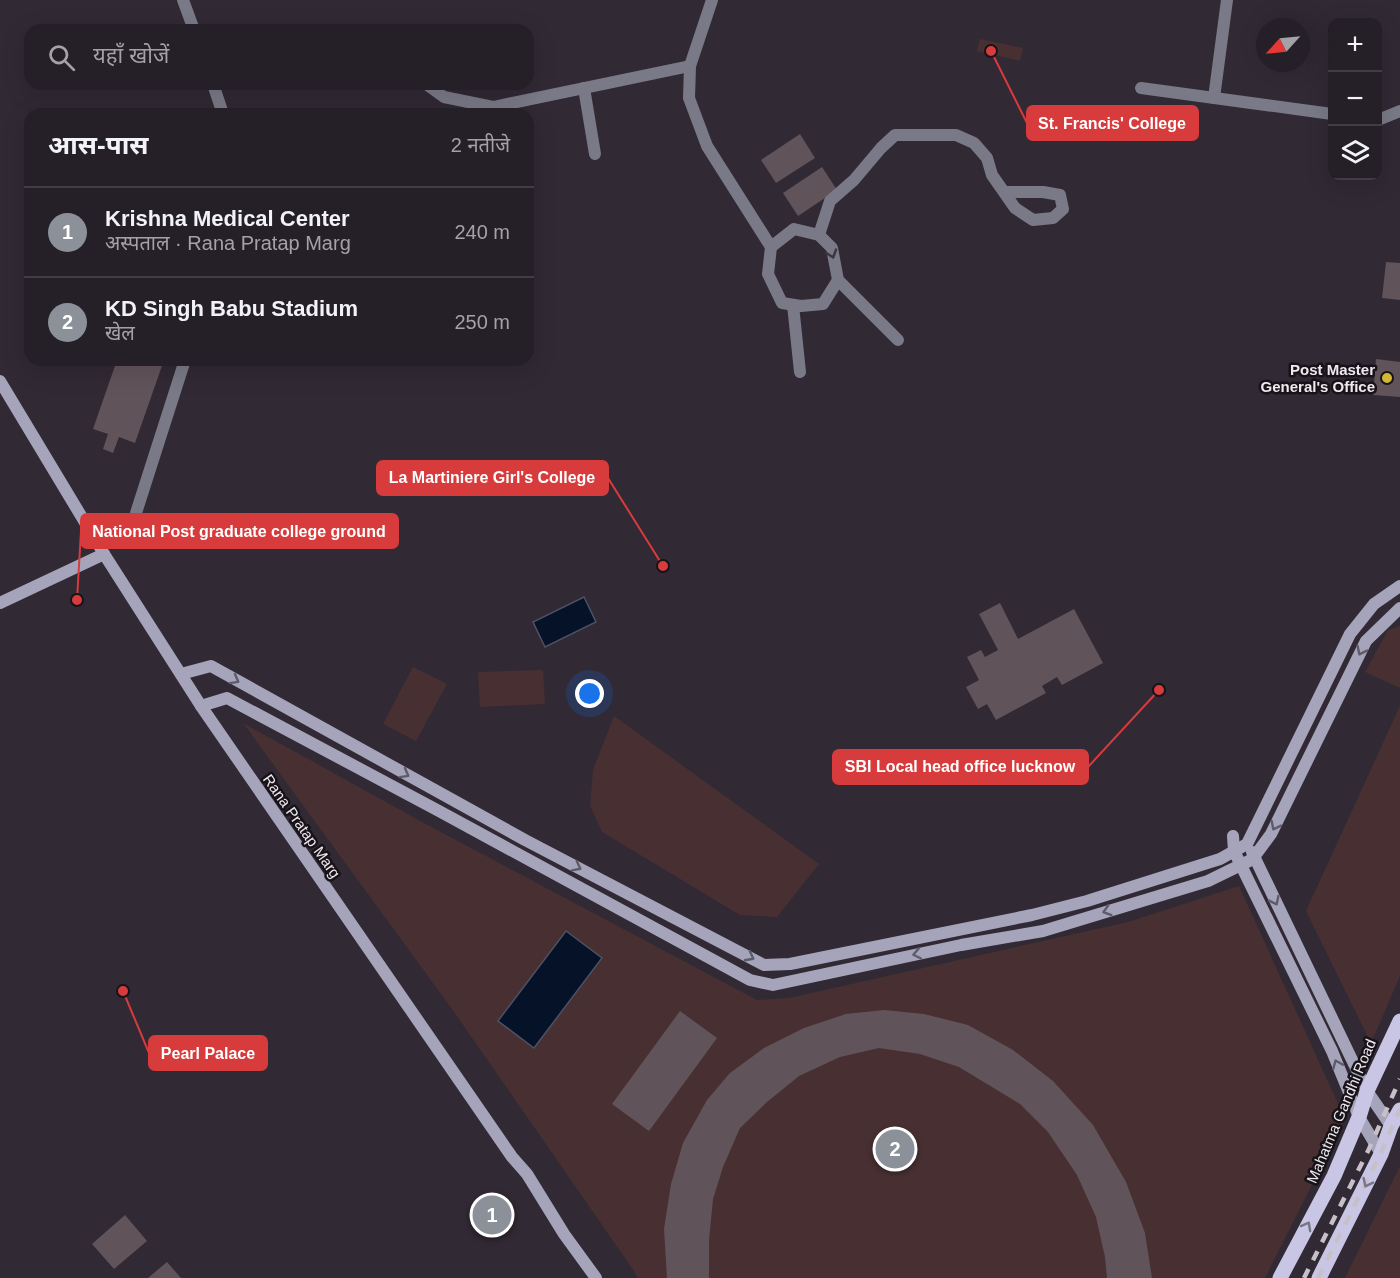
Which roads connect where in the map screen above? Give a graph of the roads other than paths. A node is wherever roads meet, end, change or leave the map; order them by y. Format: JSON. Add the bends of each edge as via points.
{"nodes":[{"id":1,"x":183,"y":0,"type":"edge"},
{"id":2,"x":712,"y":0,"type":"edge"},
{"id":3,"x":1227,"y":0,"type":"edge"},
{"id":4,"x":192,"y":24,"type":"edge"},
{"id":5,"x":690,"y":66,"type":"junction"},
{"id":6,"x":584,"y":88,"type":"junction"},
{"id":7,"x":1142,"y":88,"type":"dead end"},
{"id":8,"x":215,"y":90,"type":"edge"},
{"id":9,"x":434,"y":90,"type":"edge"},
{"id":10,"x":1214,"y":98,"type":"junction"},
{"id":11,"x":221,"y":108,"type":"edge"},
{"id":12,"x":1400,"y":111,"type":"edge"},
{"id":13,"x":1328,"y":113,"type":"edge"},
{"id":14,"x":1382,"y":118,"type":"edge"},
{"id":15,"x":595,"y":154,"type":"dead end"},
{"id":16,"x":1004,"y":192,"type":"dead end"},
{"id":17,"x":819,"y":235,"type":"junction"},
{"id":18,"x":771,"y":247,"type":"junction"},
{"id":19,"x":838,"y":280,"type":"junction"},
{"id":20,"x":793,"y":305,"type":"junction"},
{"id":21,"x":898,"y":340,"type":"dead end"},
{"id":22,"x":183,"y":366,"type":"edge"},
{"id":23,"x":800,"y":372,"type":"dead end"},
{"id":24,"x":0,"y":381,"type":"edge"},
{"id":25,"x":136,"y":513,"type":"dead end"},
{"id":26,"x":104,"y":554,"type":"junction"},
{"id":27,"x":1400,"y":586,"type":"edge"},
{"id":28,"x":0,"y":603,"type":"edge"},
{"id":29,"x":1400,"y":608,"type":"edge"},
{"id":30,"x":181,"y":674,"type":"junction"},
{"id":31,"x":201,"y":706,"type":"junction"},
{"id":32,"x":1247,"y":844,"type":"junction"},
{"id":33,"x":1234,"y":851,"type":"junction"},
{"id":34,"x":1254,"y":857,"type":"junction"},
{"id":35,"x":1241,"y":865,"type":"junction"},
{"id":36,"x":1400,"y":1021,"type":"edge"},
{"id":37,"x":1366,"y":1091,"type":"junction"},
{"id":38,"x":1400,"y":1110,"type":"edge"},
{"id":39,"x":1359,"y":1117,"type":"junction"},
{"id":40,"x":1391,"y":1126,"type":"junction"},
{"id":41,"x":1381,"y":1154,"type":"junction"},
{"id":42,"x":596,"y":1278,"type":"edge"},
{"id":43,"x":1280,"y":1278,"type":"edge"},
{"id":44,"x":1319,"y":1278,"type":"edge"}],
"edges":[{"from":1,"to":4,"type":"street"},
{"from":2,"to":5,"type":"street"},
{"from":3,"to":10,"type":"street"},
{"from":5,"to":6,"type":"street"},
{"from":5,"to":18,"type":"street","via":[[689,98],[707,146]]},
{"from":6,"to":9,"type":"street","via":[[493,107],[444,97]]},
{"from":6,"to":15,"type":"street"},
{"from":7,"to":10,"type":"street"},
{"from":8,"to":11,"type":"street"},
{"from":10,"to":13,"type":"street"},
{"from":12,"to":14,"type":"street"},
{"from":16,"to":17,"type":"street","via":[[974,143],[956,135],[895,135],[830,201]]},
{"from":17,"to":18,"type":"street","via":[[794,229]]},
{"from":17,"to":19,"type":"street","one_way":true,"via":[[832,248]]},
{"from":18,"to":20,"type":"street","via":[[768,274],[782,303]]},
{"from":19,"to":20,"type":"street","via":[[823,304]]},
{"from":19,"to":21,"type":"street"},
{"from":20,"to":23,"type":"street"},
{"from":22,"to":25,"type":"street"},
{"from":24,"to":26,"type":"street","name":"Rana Pratap Marg"},
{"from":26,"to":28,"type":"street"},
{"from":26,"to":30,"type":"street","name":"Rana Pratap Marg"},
{"from":27,"to":32,"type":"street","via":[[1374,604],[1350,634]]},
{"from":29,"to":34,"type":"street","one_way":true,"via":[[1366,640],[1271,834]]},
{"from":30,"to":31,"type":"street","name":"Rana Pratap Marg"},
{"from":30,"to":33,"type":"street","one_way":true,"via":[[211,666],[525,840],[764,965],[790,964],[1032,915],[1131,888]]},
{"from":35,"to":31,"type":"street","one_way":true,"via":[[1208,880],[1043,931],[773,985],[750,980],[227,698]]},
{"from":31,"to":42,"type":"street","name":"Rana Pratap Marg"},
{"from":32,"to":33,"type":"street"},
{"from":32,"to":34,"type":"street"},
{"from":33,"to":35,"type":"street"},
{"from":34,"to":35,"type":"street"},
{"from":34,"to":37,"type":"street","one_way":true},
{"from":39,"to":35,"type":"street","one_way":true,"via":[[1332,1051]]},
{"from":36,"to":37,"type":"main road","name":"Mahatma Gandhi Road"},
{"from":37,"to":39,"type":"main road","name":"Mahatma Gandhi Road"},
{"from":37,"to":40,"type":"street"},
{"from":38,"to":40,"type":"main road"},
{"from":39,"to":41,"type":"street"},
{"from":43,"to":39,"type":"main road","name":"Mahatma Gandhi Road","one_way":true,"via":[[1334,1176]]},
{"from":40,"to":41,"type":"main road"},
{"from":41,"to":44,"type":"main road","one_way":true}]}
